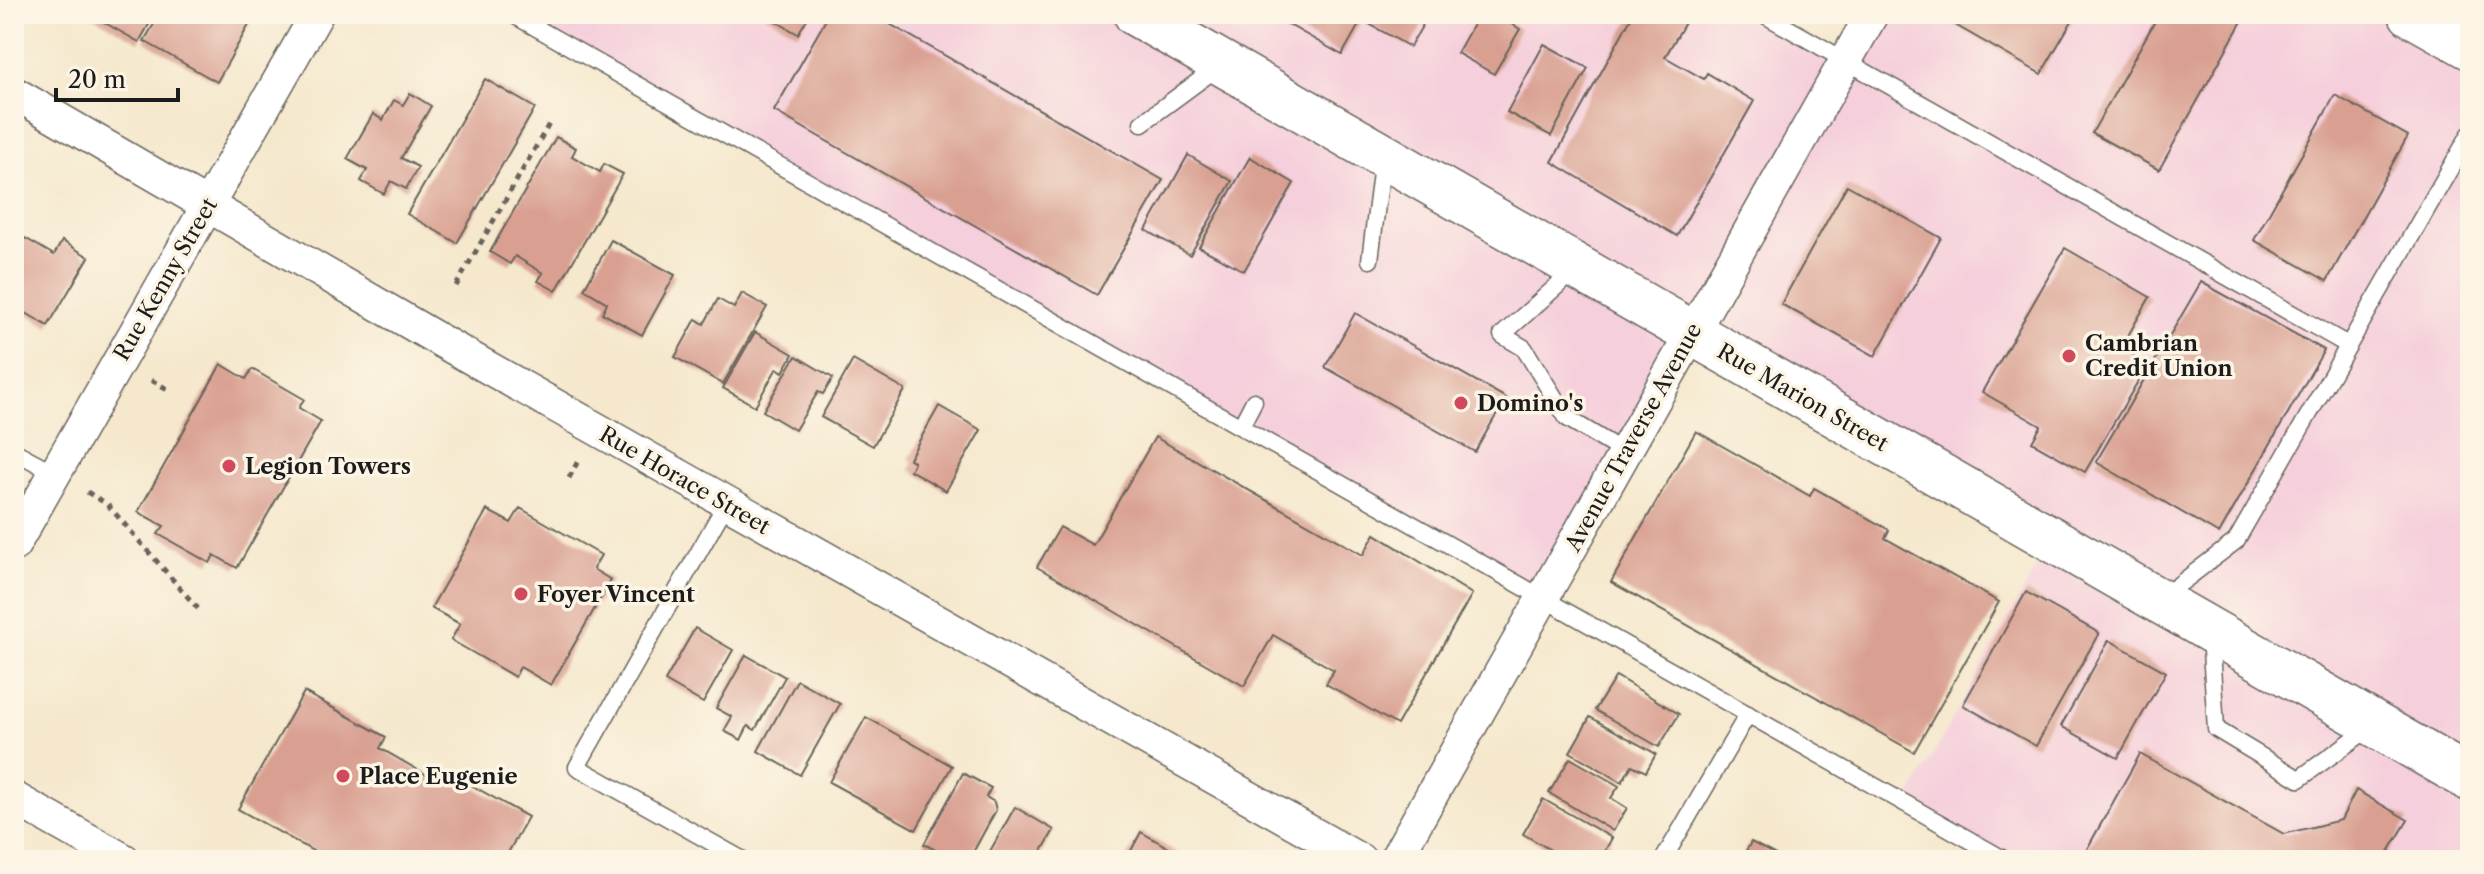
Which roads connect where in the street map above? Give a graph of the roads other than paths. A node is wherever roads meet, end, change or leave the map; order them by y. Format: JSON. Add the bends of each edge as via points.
{"nodes":[{"id":1,"x":317,"y":14,"type":"edge"},
{"id":2,"x":512,"y":14,"type":"edge"},
{"id":3,"x":1136,"y":14,"type":"edge"},
{"id":4,"x":1763,"y":14,"type":"edge"},
{"id":5,"x":1872,"y":14,"type":"edge"},
{"id":6,"x":2411,"y":14,"type":"edge"},
{"id":7,"x":2470,"y":47,"type":"edge"},
{"id":8,"x":1846,"y":61,"type":"junction"},
{"id":9,"x":1222,"y":64,"type":"junction"},
{"id":10,"x":14,"y":93,"type":"edge"},
{"id":11,"x":1142,"y":123,"type":"dead end"},
{"id":12,"x":2470,"y":134,"type":"edge"},
{"id":13,"x":1383,"y":156,"type":"junction"},
{"id":14,"x":208,"y":203,"type":"junction"},
{"id":15,"x":1370,"y":260,"type":"dead end"},
{"id":16,"x":1578,"y":268,"type":"junction"},
{"id":17,"x":1692,"y":333,"type":"junction"},
{"id":18,"x":2346,"y":344,"type":"junction"},
{"id":19,"x":1254,"y":401,"type":"dead end"},
{"id":20,"x":1241,"y":426,"type":"junction"},
{"id":21,"x":14,"y":451,"type":"edge"},
{"id":22,"x":1625,"y":453,"type":"junction"},
{"id":23,"x":55,"y":473,"type":"junction"},
{"id":24,"x":726,"y":504,"type":"junction"},
{"id":25,"x":14,"y":545,"type":"edge"},
{"id":26,"x":1543,"y":597,"type":"junction"},
{"id":27,"x":2159,"y":600,"type":"junction"},
{"id":28,"x":2210,"y":629,"type":"junction"},
{"id":29,"x":1748,"y":714,"type":"junction"},
{"id":30,"x":2374,"y":724,"type":"junction"},
{"id":31,"x":2470,"y":779,"type":"edge"},
{"id":32,"x":14,"y":798,"type":"edge"},
{"id":33,"x":124,"y":860,"type":"edge"},
{"id":34,"x":743,"y":860,"type":"edge"},
{"id":35,"x":1360,"y":860,"type":"edge"},
{"id":36,"x":1395,"y":860,"type":"edge"},
{"id":37,"x":1663,"y":860,"type":"edge"},
{"id":38,"x":2005,"y":860,"type":"edge"}],
"edges":[{"from":1,"to":14,"type":"street","name":"Rue Kenny Street"},
{"from":2,"to":20,"type":"lane"},
{"from":3,"to":9,"type":"main road","name":"Rue Marion Street"},
{"from":4,"to":8,"type":"lane"},
{"from":5,"to":8,"type":"street","name":"Avenue Traverse Avenue"},
{"from":6,"to":7,"type":"main road"},
{"from":8,"to":17,"type":"street","name":"Avenue Traverse Avenue"},
{"from":8,"to":18,"type":"lane"},
{"from":9,"to":11,"type":"lane"},
{"from":9,"to":13,"type":"main road","name":"Rue Marion Street"},
{"from":10,"to":14,"type":"street","name":"Rue Horace Street"},
{"from":12,"to":18,"type":"lane"},
{"from":13,"to":15,"type":"lane"},
{"from":13,"to":16,"type":"main road","name":"Rue Marion Street"},
{"from":14,"to":23,"type":"street","name":"Rue Kenny Street"},
{"from":14,"to":24,"type":"street","name":"Rue Horace Street"},
{"from":16,"to":17,"type":"main road","name":"Rue Marion Street"},
{"from":16,"to":22,"type":"lane","via":[[1502,335],[1524,348],[1567,418]]},
{"from":17,"to":22,"type":"street","name":"Avenue Traverse Avenue"},
{"from":17,"to":27,"type":"main road","name":"Rue Marion Street"},
{"from":18,"to":27,"type":"lane","via":[[2236,541]]},
{"from":19,"to":20,"type":"lane"},
{"from":20,"to":26,"type":"lane"},
{"from":21,"to":23,"type":"lane"},
{"from":22,"to":26,"type":"street","name":"Avenue Traverse Avenue"},
{"from":23,"to":25,"type":"street","name":"Rue Kenny Street"},
{"from":24,"to":34,"type":"lane","via":[[577,767]]},
{"from":24,"to":35,"type":"street","name":"Rue Horace Street"},
{"from":26,"to":29,"type":"lane"},
{"from":26,"to":36,"type":"street","name":"Avenue Traverse Avenue"},
{"from":27,"to":28,"type":"main road","name":"Rue Marion Street"},
{"from":28,"to":30,"type":"main road","name":"Rue Marion Street"},
{"from":28,"to":30,"type":"lane","via":[[2216,729],[2299,779]]},
{"from":29,"to":37,"type":"lane"},
{"from":29,"to":38,"type":"lane"},
{"from":30,"to":31,"type":"main road","name":"Rue Marion Street"},
{"from":32,"to":33,"type":"street"}]}
